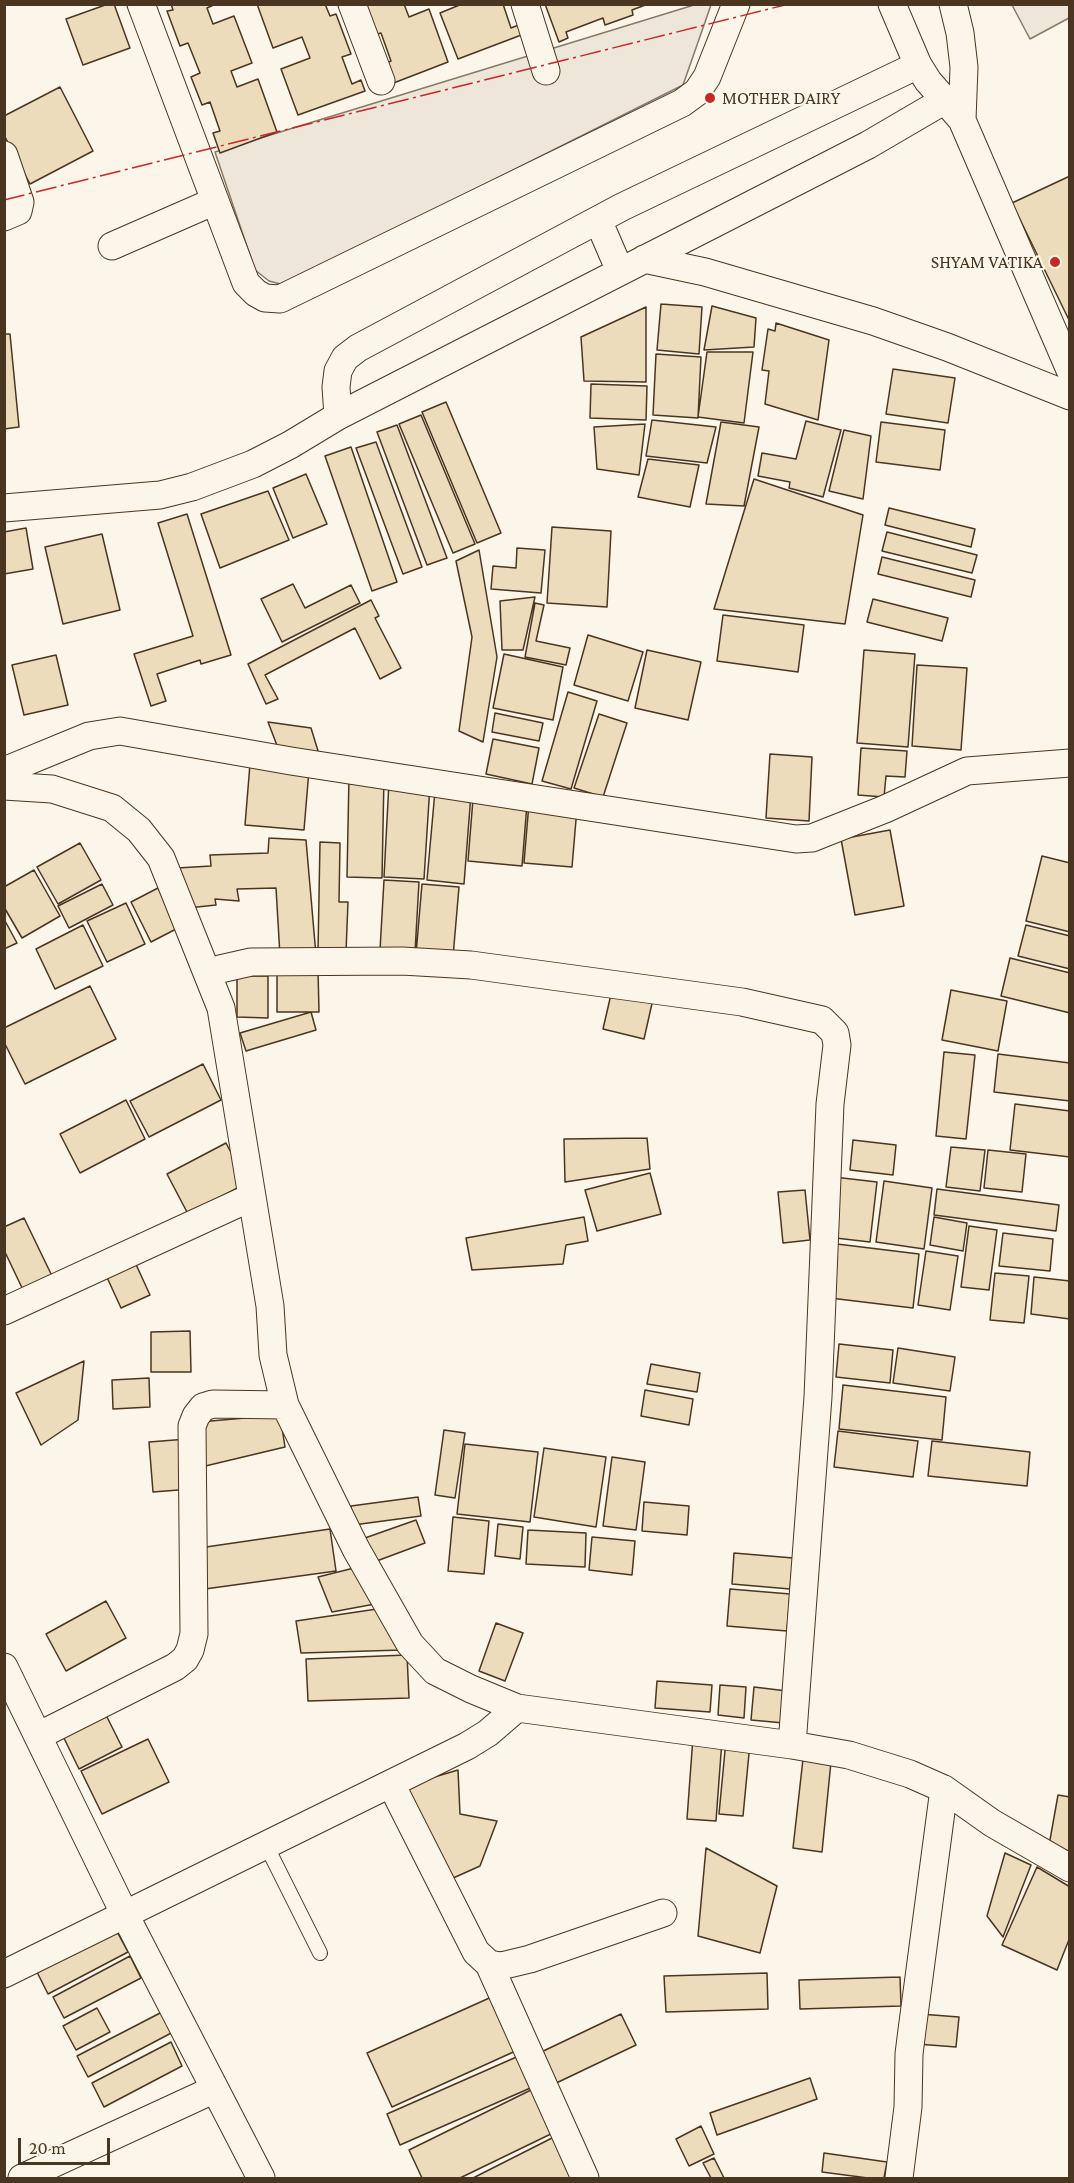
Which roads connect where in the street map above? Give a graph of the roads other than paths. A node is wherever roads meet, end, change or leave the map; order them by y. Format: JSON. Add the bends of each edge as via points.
{"nodes":[{"id":1,"x":141,"y":4,"type":"edge"},
{"id":2,"x":352,"y":4,"type":"edge"},
{"id":3,"x":525,"y":4,"type":"edge"},
{"id":4,"x":736,"y":4,"type":"edge"},
{"id":5,"x":892,"y":4,"type":"edge"},
{"id":6,"x":953,"y":4,"type":"edge"},
{"id":7,"x":918,"y":65,"type":"junction"},
{"id":8,"x":546,"y":70,"type":"dead end"},
{"id":9,"x":381,"y":81,"type":"dead end"},
{"id":10,"x":953,"y":110,"type":"junction"},
{"id":11,"x":4,"y":155,"type":"edge"},
{"id":12,"x":215,"y":201,"type":"junction"},
{"id":13,"x":4,"y":217,"type":"edge"},
{"id":14,"x":598,"y":220,"type":"junction"},
{"id":15,"x":112,"y":246,"type":"dead end"},
{"id":16,"x":632,"y":265,"type":"junction"},
{"id":17,"x":1070,"y":370,"type":"edge"},
{"id":18,"x":1070,"y":396,"type":"edge"},
{"id":19,"x":338,"y":416,"type":"junction"},
{"id":20,"x":4,"y":508,"type":"edge"},
{"id":21,"x":1070,"y":763,"type":"edge"},
{"id":22,"x":4,"y":771,"type":"edge"},
{"id":23,"x":4,"y":786,"type":"edge"},
{"id":24,"x":207,"y":972,"type":"junction"},
{"id":25,"x":252,"y":1197,"type":"junction"},
{"id":26,"x":4,"y":1311,"type":"edge"},
{"id":27,"x":285,"y":1405,"type":"junction"},
{"id":28,"x":4,"y":1668,"type":"edge"},
{"id":29,"x":517,"y":1708,"type":"junction"},
{"id":30,"x":38,"y":1736,"type":"junction"},
{"id":31,"x":792,"y":1745,"type":"junction"},
{"id":32,"x":391,"y":1784,"type":"junction"},
{"id":33,"x":944,"y":1790,"type":"junction"},
{"id":34,"x":266,"y":1845,"type":"junction"},
{"id":35,"x":1070,"y":1868,"type":"edge"},
{"id":36,"x":663,"y":1913,"type":"dead end"},
{"id":37,"x":125,"y":1915,"type":"junction"},
{"id":38,"x":320,"y":1953,"type":"dead end"},
{"id":39,"x":489,"y":1964,"type":"junction"},
{"id":40,"x":4,"y":1974,"type":"edge"},
{"id":41,"x":215,"y":2090,"type":"junction"},
{"id":42,"x":22,"y":2178,"type":"edge"},
{"id":43,"x":261,"y":2178,"type":"edge"},
{"id":44,"x":585,"y":2178,"type":"edge"},
{"id":45,"x":899,"y":2178,"type":"edge"}],
"edges":[{"from":1,"to":12,"type":"street"},
{"from":2,"to":9,"type":"street"},
{"from":3,"to":8,"type":"street"},
{"from":4,"to":12,"type":"street","via":[[707,77],[697,92],[682,103],[279,299],[265,298],[246,284]]},
{"from":5,"to":7,"type":"street"},
{"from":6,"to":10,"type":"street","via":[[964,67]]},
{"from":7,"to":10,"type":"street"},
{"from":7,"to":14,"type":"street"},
{"from":10,"to":16,"type":"street","via":[[868,145]]},
{"from":10,"to":17,"type":"street"},
{"from":11,"to":13,"type":"street","via":[[20,202],[18,211]]},
{"from":12,"to":15,"type":"street"},
{"from":14,"to":16,"type":"street"},
{"from":14,"to":19,"type":"street","via":[[358,348],[345,358],[338,371]]},
{"from":16,"to":18,"type":"street","via":[[705,272],[873,321]]},
{"from":16,"to":19,"type":"street"},
{"from":19,"to":20,"type":"street","via":[[253,464],[192,487],[160,495]]},
{"from":21,"to":22,"type":"street","via":[[967,771],[885,809],[812,838],[796,839],[120,731],[89,736]]},
{"from":23,"to":24,"type":"street","via":[[52,789],[86,798],[112,808],[139,830],[161,858]]},
{"from":24,"to":25,"type":"street","via":[[221,1008]]},
{"from":24,"to":31,"type":"street","via":[[251,962],[402,961],[471,965],[742,1002],[822,1020],[835,1033],[818,1397]]},
{"from":25,"to":26,"type":"street"},
{"from":25,"to":27,"type":"street","via":[[270,1306],[273,1355]]},
{"from":27,"to":29,"type":"street","via":[[356,1550],[410,1644],[435,1671]]},
{"from":27,"to":30,"type":"street","via":[[213,1404],[203,1407],[192,1426],[194,1634],[185,1659]]},
{"from":28,"to":30,"type":"street"},
{"from":29,"to":31,"type":"street"},
{"from":29,"to":32,"type":"street","via":[[474,1742]]},
{"from":30,"to":37,"type":"street"},
{"from":31,"to":33,"type":"street","via":[[849,1755],[910,1774]]},
{"from":32,"to":34,"type":"street"},
{"from":32,"to":39,"type":"street","via":[[476,1952]]},
{"from":33,"to":35,"type":"street"},
{"from":33,"to":45,"type":"street","via":[[911,2038]]},
{"from":34,"to":37,"type":"street"},
{"from":34,"to":38,"type":"lane"},
{"from":36,"to":39,"type":"street","via":[[530,1959],[501,1966]]},
{"from":37,"to":40,"type":"street"},
{"from":37,"to":41,"type":"street"},
{"from":39,"to":44,"type":"street"},
{"from":41,"to":42,"type":"street"},
{"from":41,"to":43,"type":"street"}]}
